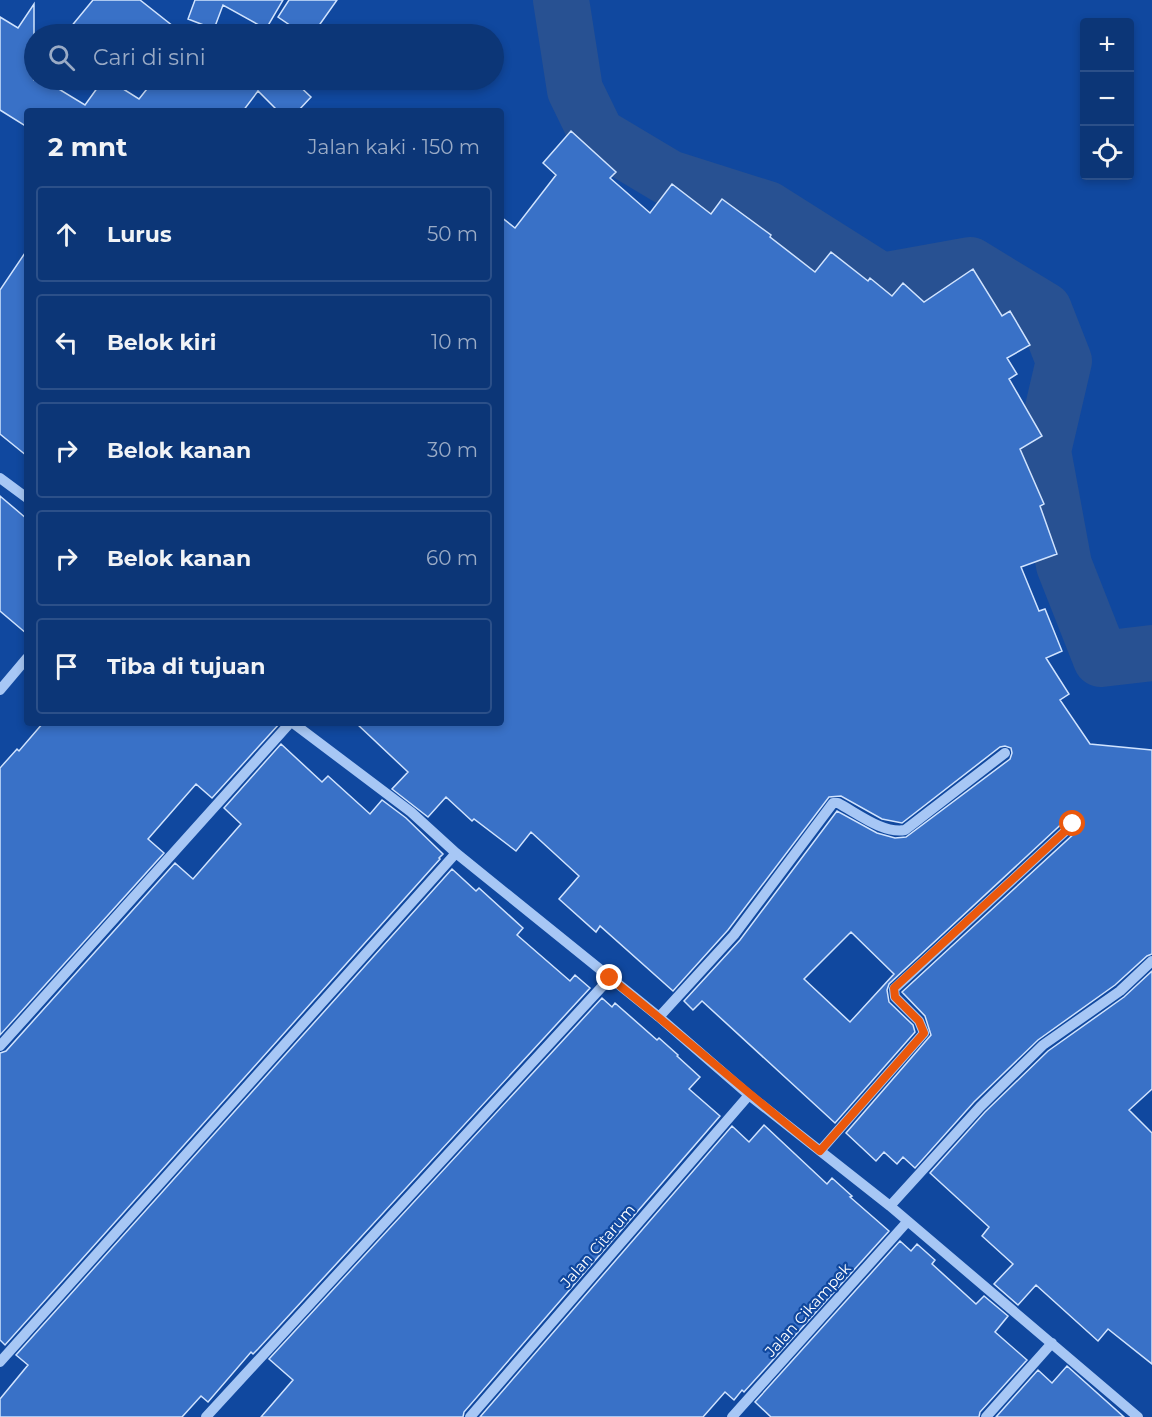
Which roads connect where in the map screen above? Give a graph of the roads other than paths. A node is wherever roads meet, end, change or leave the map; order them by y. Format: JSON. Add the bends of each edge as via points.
{"nodes":[{"id":1,"x":0,"y":478,"type":"edge"},
{"id":2,"x":24,"y":496,"type":"edge"},
{"id":3,"x":24,"y":662,"type":"edge"},
{"id":4,"x":0,"y":690,"type":"edge"},
{"id":5,"x":289,"y":726,"type":"edge"},
{"id":6,"x":296,"y":726,"type":"edge"},
{"id":7,"x":1005,"y":753,"type":"dead end"},
{"id":8,"x":1073,"y":824,"type":"dead end"},
{"id":9,"x":456,"y":853,"type":"junction"},
{"id":10,"x":1152,"y":961,"type":"edge"},
{"id":11,"x":610,"y":978,"type":"junction"},
{"id":12,"x":659,"y":1017,"type":"junction"},
{"id":13,"x":0,"y":1046,"type":"edge"},
{"id":14,"x":749,"y":1095,"type":"junction"},
{"id":15,"x":820,"y":1151,"type":"junction"},
{"id":16,"x":890,"y":1206,"type":"junction"},
{"id":17,"x":907,"y":1222,"type":"junction"},
{"id":18,"x":1052,"y":1343,"type":"junction"},
{"id":19,"x":0,"y":1362,"type":"edge"},
{"id":20,"x":206,"y":1417,"type":"edge"},
{"id":21,"x":470,"y":1417,"type":"edge"},
{"id":22,"x":732,"y":1417,"type":"edge"},
{"id":23,"x":986,"y":1417,"type":"edge"},
{"id":24,"x":1138,"y":1417,"type":"edge"}],
"edges":[{"from":1,"to":2,"type":"street"},
{"from":3,"to":4,"type":"street"},
{"from":5,"to":13,"type":"street"},
{"from":6,"to":9,"type":"street","via":[[411,812]]},
{"from":7,"to":12,"type":"street","via":[[905,830],[884,828],[832,803],[734,935]]},
{"from":8,"to":15,"type":"street","via":[[894,988],[895,997],[919,1021],[924,1033]]},
{"from":9,"to":11,"type":"street"},
{"from":9,"to":19,"type":"street"},
{"from":10,"to":16,"type":"street","via":[[1120,991],[1043,1045]]},
{"from":11,"to":12,"type":"street"},
{"from":11,"to":20,"type":"street"},
{"from":12,"to":14,"type":"street"},
{"from":14,"to":15,"type":"street"},
{"from":14,"to":21,"type":"street","name":"Jalan Citarum"},
{"from":15,"to":16,"type":"street"},
{"from":16,"to":17,"type":"street"},
{"from":17,"to":18,"type":"street"},
{"from":17,"to":22,"type":"street","name":"Jalan Cikampek"},
{"from":18,"to":23,"type":"street"},
{"from":18,"to":24,"type":"street"}]}
